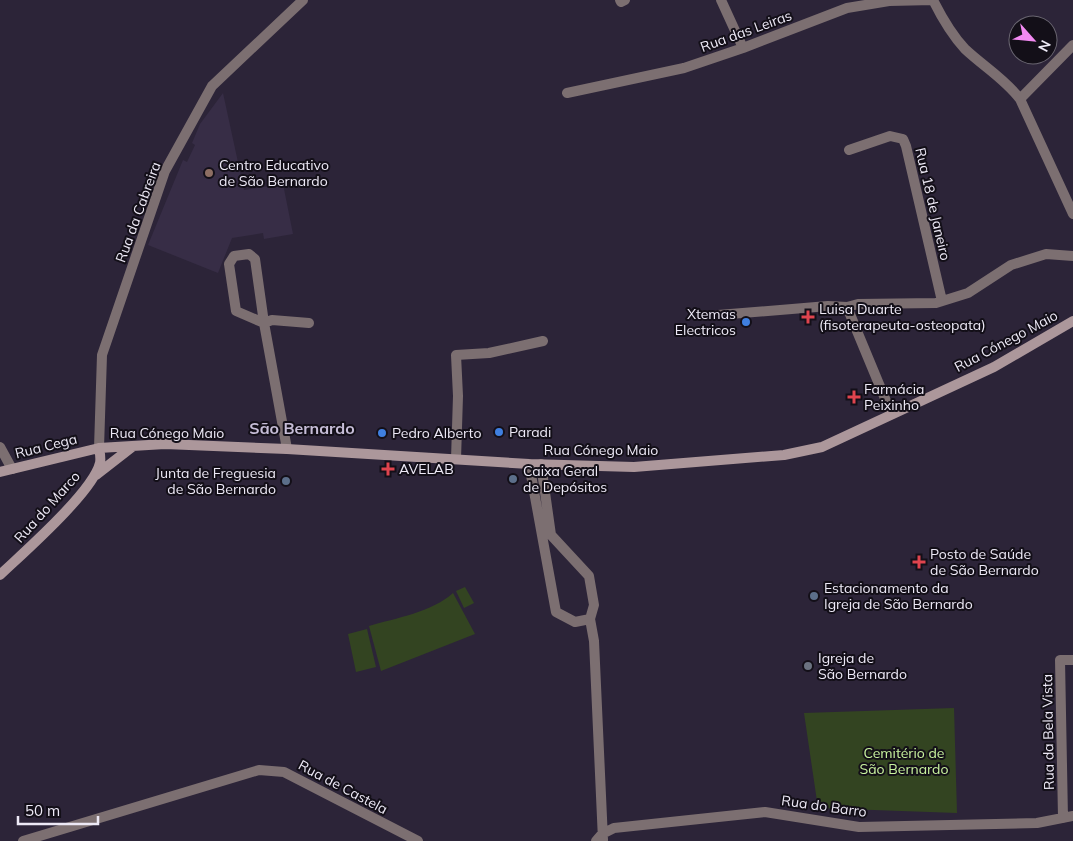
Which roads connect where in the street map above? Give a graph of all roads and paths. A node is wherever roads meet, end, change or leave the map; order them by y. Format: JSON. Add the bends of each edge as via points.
{"nodes":[{"id":1,"x":303,"y":0,"type":"edge"},
{"id":2,"x":620,"y":0,"type":"edge"},
{"id":3,"x":625,"y":0,"type":"edge"},
{"id":4,"x":721,"y":0,"type":"edge"},
{"id":5,"x":933,"y":0,"type":"edge"},
{"id":6,"x":1073,"y":45,"type":"edge"},
{"id":7,"x":743,"y":48,"type":"junction"},
{"id":8,"x":567,"y":93,"type":"dead end"},
{"id":9,"x":1020,"y":99,"type":"junction"},
{"id":10,"x":849,"y":150,"type":"dead end"},
{"id":11,"x":1073,"y":214,"type":"edge"},
{"id":12,"x":1073,"y":256,"type":"edge"},
{"id":13,"x":942,"y":301,"type":"junction"},
{"id":14,"x":846,"y":307,"type":"junction"},
{"id":15,"x":718,"y":315,"type":"dead end"},
{"id":16,"x":1073,"y":321,"type":"edge"},
{"id":17,"x":264,"y":323,"type":"junction"},
{"id":18,"x":309,"y":323,"type":"dead end"},
{"id":19,"x":543,"y":341,"type":"dead end"},
{"id":20,"x":891,"y":413,"type":"junction"},
{"id":21,"x":0,"y":447,"type":"edge"},
{"id":22,"x":132,"y":447,"type":"junction"},
{"id":23,"x":98,"y":448,"type":"junction"},
{"id":24,"x":288,"y":449,"type":"junction"},
{"id":25,"x":456,"y":460,"type":"junction"},
{"id":26,"x":529,"y":464,"type":"junction"},
{"id":27,"x":541,"y":464,"type":"junction"},
{"id":28,"x":12,"y":469,"type":"junction"},
{"id":29,"x":0,"y":472,"type":"edge"},
{"id":30,"x":93,"y":478,"type":"junction"},
{"id":31,"x":0,"y":575,"type":"edge"},
{"id":32,"x":590,"y":619,"type":"junction"},
{"id":33,"x":1073,"y":660,"type":"edge"},
{"id":34,"x":1068,"y":817,"type":"edge"},
{"id":35,"x":600,"y":839,"type":"edge"},
{"id":36,"x":23,"y":841,"type":"edge"},
{"id":37,"x":418,"y":841,"type":"edge"}],
"edges":[{"from":1,"to":23,"type":"street","name":"Rua da Cabreira","via":[[212,86],[165,171],[102,355]]},
{"from":2,"to":3,"type":"street"},
{"from":4,"to":7,"type":"street"},
{"from":5,"to":7,"type":"street","name":"Rua das Leiras","via":[[889,1],[847,8]]},
{"from":5,"to":9,"type":"street","via":[[945,26],[964,48]]},
{"from":6,"to":9,"type":"street"},
{"from":7,"to":8,"type":"street","name":"Rua das Leiras","via":[[684,68]]},
{"from":9,"to":11,"type":"street"},
{"from":10,"to":13,"type":"street","name":"Rua 18 de Janeiro","via":[[890,136],[902,139]]},
{"from":12,"to":13,"type":"street","via":[[1046,254],[1011,265],[968,293]]},
{"from":13,"to":14,"type":"street"},
{"from":14,"to":15,"type":"street"},
{"from":14,"to":20,"type":"street"},
{"from":16,"to":20,"type":"main road","name":"Rua Cónego Maio","via":[[994,367]]},
{"from":17,"to":17,"type":"street","via":[[236,311],[229,264],[234,256],[249,254],[255,259]]},
{"from":17,"to":18,"type":"street","via":[[272,320]]},
{"from":17,"to":24,"type":"street"},
{"from":19,"to":25,"type":"street","via":[[456,355]]},
{"from":20,"to":27,"type":"main road","name":"Rua Cónego Maio","via":[[822,447],[784,455],[634,467]]},
{"from":21,"to":28,"type":"street"},
{"from":22,"to":23,"type":"main road","name":"Rua Cónego Maio"},
{"from":22,"to":24,"type":"main road","name":"Rua Cónego Maio","via":[[165,444]]},
{"from":22,"to":30,"type":"main road"},
{"from":23,"to":28,"type":"main road","name":"Rua Cega"},
{"from":23,"to":30,"type":"main road","via":[[100,463]]},
{"from":24,"to":25,"type":"main road","name":"Rua Cónego Maio"},
{"from":25,"to":26,"type":"main road","name":"Rua Cónego Maio"},
{"from":26,"to":27,"type":"main road","name":"Rua Cónego Maio"},
{"from":26,"to":32,"type":"street","via":[[556,612],[575,622]]},
{"from":27,"to":32,"type":"street","via":[[551,535],[589,576],[594,605]]},
{"from":28,"to":29,"type":"main road","name":"Rua Cega"},
{"from":30,"to":31,"type":"main road","name":"Rua do Marco","via":[[50,529]]},
{"from":32,"to":35,"type":"street","via":[[594,641]]},
{"from":33,"to":34,"type":"street","name":"Rua da Bela Vista","via":[[1060,660]]},
{"from":34,"to":35,"type":"street","name":"Rua do Barro","via":[[1037,823],[859,827],[765,812],[614,828]]},
{"from":36,"to":37,"type":"street","name":"Rua de Castela","via":[[259,770],[284,772]]}]}
